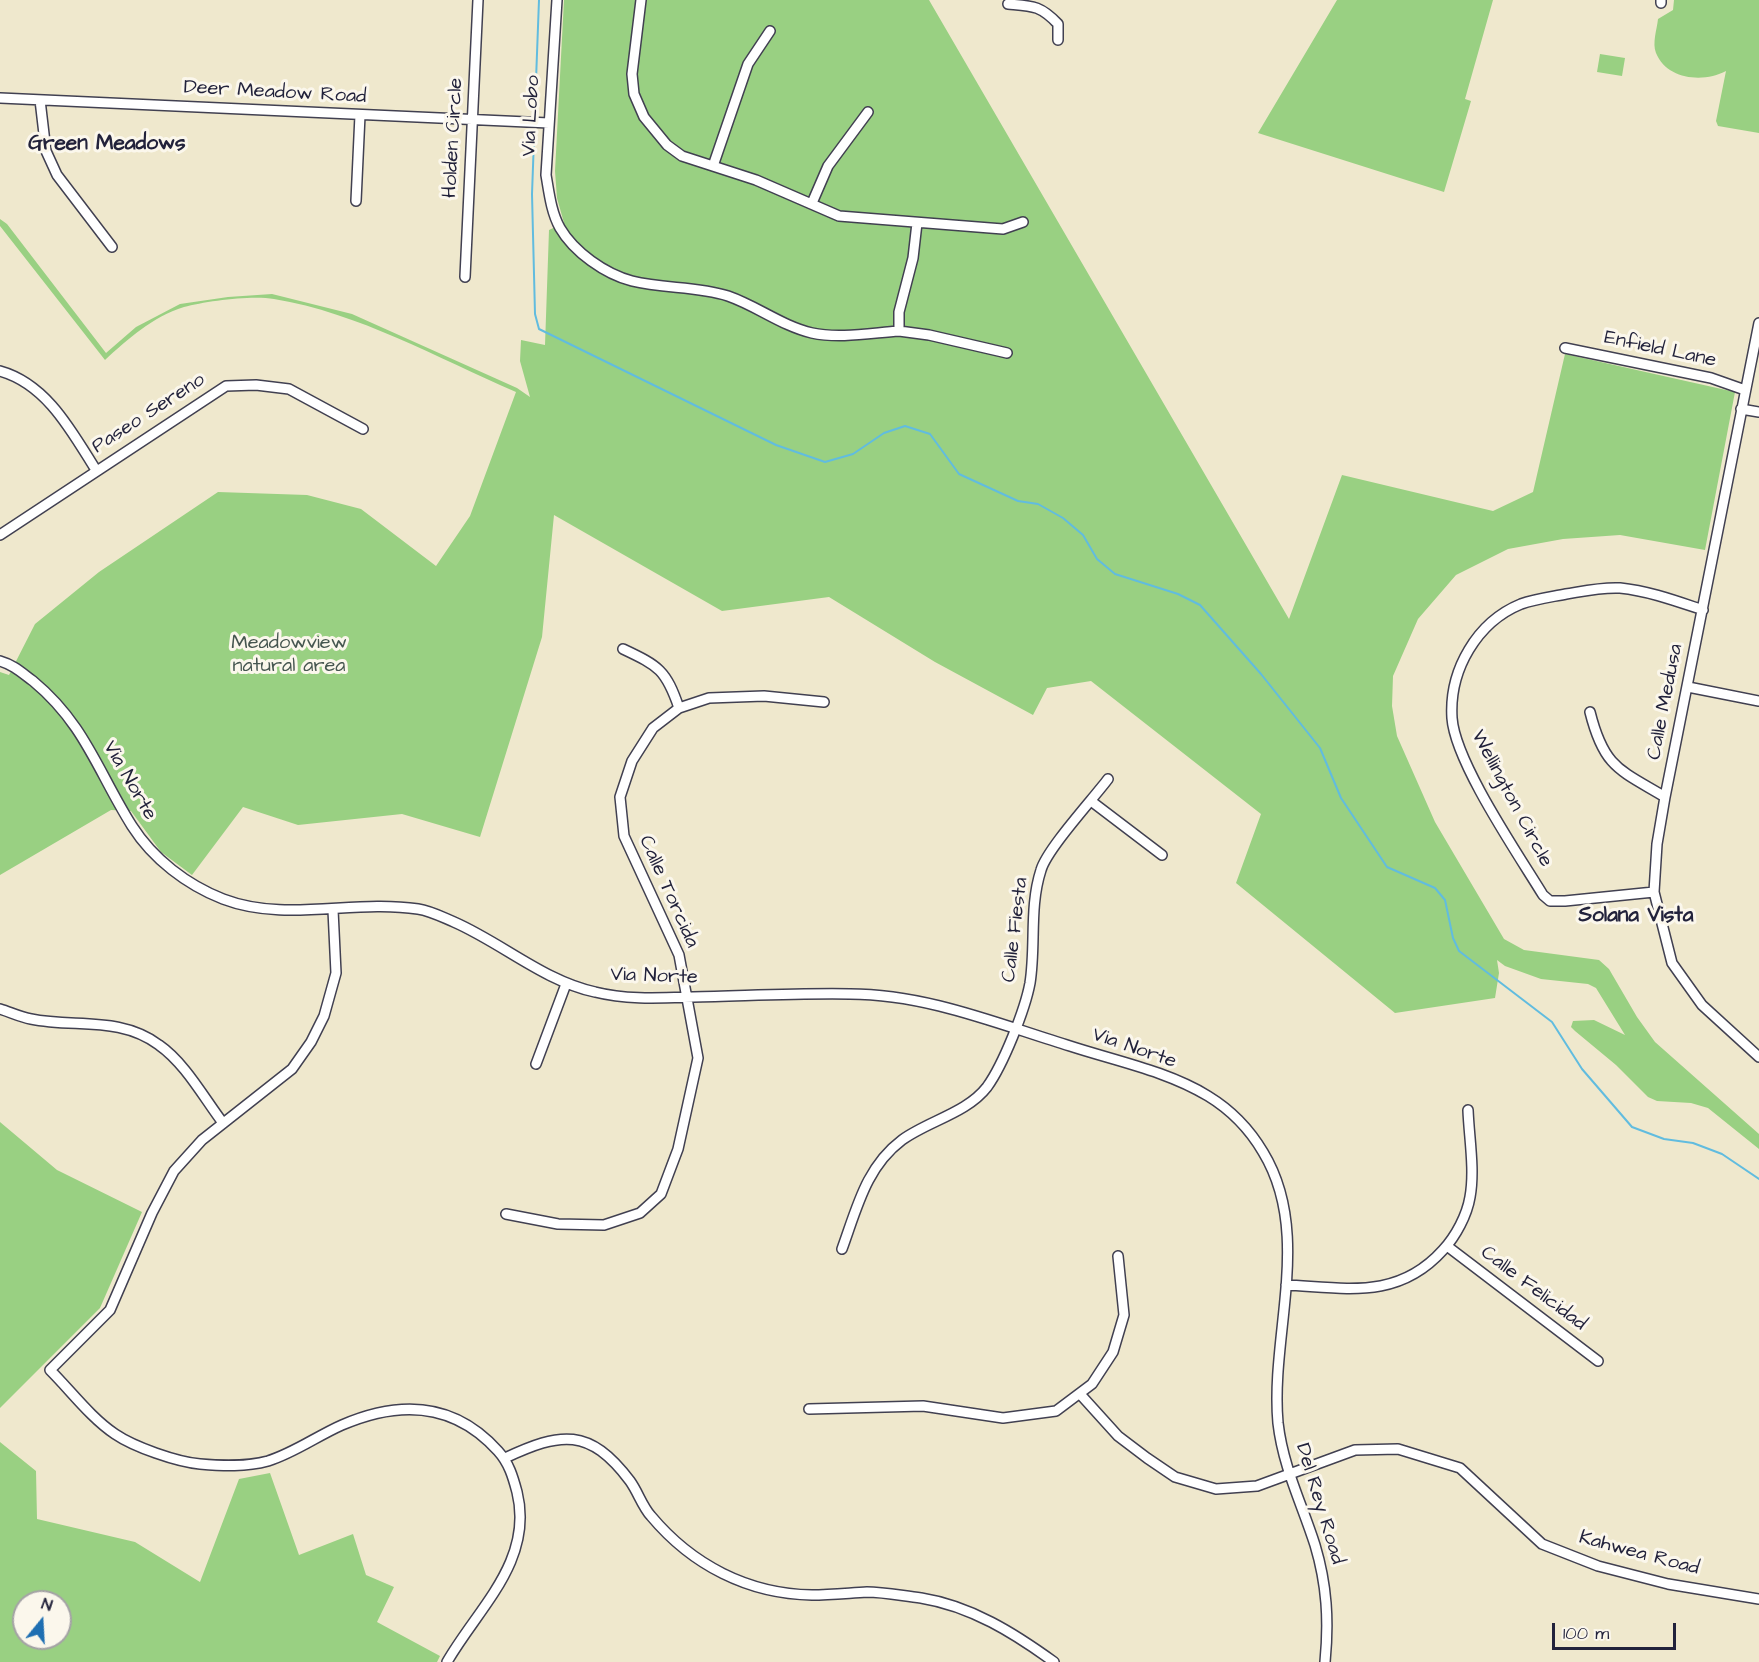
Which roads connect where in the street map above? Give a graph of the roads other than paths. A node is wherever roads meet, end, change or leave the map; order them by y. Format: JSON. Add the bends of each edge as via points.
{"nodes":[{"id":1,"x":478,"y":0,"type":"edge"},
{"id":2,"x":557,"y":0,"type":"edge"},
{"id":3,"x":641,"y":0,"type":"edge"},
{"id":4,"x":1008,"y":4,"type":"dead end"},
{"id":5,"x":770,"y":31,"type":"dead end"},
{"id":6,"x":1058,"y":40,"type":"dead end"},
{"id":7,"x":0,"y":98,"type":"edge"},
{"id":8,"x":40,"y":100,"type":"junction"},
{"id":9,"x":868,"y":112,"type":"dead end"},
{"id":10,"x":360,"y":115,"type":"junction"},
{"id":11,"x":473,"y":120,"type":"junction"},
{"id":12,"x":549,"y":123,"type":"junction"},
{"id":13,"x":713,"y":166,"type":"junction"},
{"id":14,"x":356,"y":201,"type":"dead end"},
{"id":15,"x":812,"y":203,"type":"junction"},
{"id":16,"x":1023,"y":222,"type":"dead end"},
{"id":17,"x":917,"y":223,"type":"junction"},
{"id":18,"x":111,"y":247,"type":"dead end"},
{"id":19,"x":465,"y":277,"type":"dead end"},
{"id":20,"x":1759,"y":322,"type":"edge"},
{"id":21,"x":899,"y":331,"type":"junction"},
{"id":22,"x":1757,"y":346,"type":"edge"},
{"id":23,"x":1565,"y":348,"type":"dead end"},
{"id":24,"x":1007,"y":353,"type":"dead end"},
{"id":25,"x":0,"y":371,"type":"edge"},
{"id":26,"x":1745,"y":390,"type":"junction"},
{"id":27,"x":1741,"y":408,"type":"junction"},
{"id":28,"x":1759,"y":412,"type":"edge"},
{"id":29,"x":363,"y":429,"type":"dead end"},
{"id":30,"x":96,"y":470,"type":"junction"},
{"id":31,"x":0,"y":535,"type":"edge"},
{"id":32,"x":1703,"y":610,"type":"junction"},
{"id":33,"x":623,"y":649,"type":"dead end"},
{"id":34,"x":0,"y":661,"type":"edge"},
{"id":35,"x":1688,"y":687,"type":"junction"},
{"id":36,"x":1759,"y":701,"type":"edge"},
{"id":37,"x":824,"y":702,"type":"dead end"},
{"id":38,"x":680,"y":708,"type":"junction"},
{"id":39,"x":1590,"y":712,"type":"dead end"},
{"id":40,"x":1108,"y":779,"type":"dead end"},
{"id":41,"x":1665,"y":797,"type":"junction"},
{"id":42,"x":1091,"y":801,"type":"junction"},
{"id":43,"x":1162,"y":855,"type":"dead end"},
{"id":44,"x":1654,"y":892,"type":"junction"},
{"id":45,"x":333,"y":910,"type":"junction"},
{"id":46,"x":566,"y":984,"type":"junction"},
{"id":47,"x":685,"y":998,"type":"junction"},
{"id":48,"x":0,"y":1009,"type":"edge"},
{"id":49,"x":1014,"y":1029,"type":"junction"},
{"id":50,"x":1759,"y":1057,"type":"edge"},
{"id":51,"x":536,"y":1064,"type":"dead end"},
{"id":52,"x":1468,"y":1110,"type":"dead end"},
{"id":53,"x":223,"y":1123,"type":"junction"},
{"id":54,"x":506,"y":1214,"type":"dead end"},
{"id":55,"x":1447,"y":1246,"type":"junction"},
{"id":56,"x":842,"y":1249,"type":"dead end"},
{"id":57,"x":1118,"y":1256,"type":"dead end"},
{"id":58,"x":1286,"y":1285,"type":"junction"},
{"id":59,"x":1598,"y":1361,"type":"dead end"},
{"id":60,"x":1080,"y":1394,"type":"junction"},
{"id":61,"x":809,"y":1409,"type":"dead end"},
{"id":62,"x":505,"y":1458,"type":"junction"},
{"id":63,"x":1287,"y":1474,"type":"junction"},
{"id":64,"x":1759,"y":1599,"type":"edge"},
{"id":65,"x":447,"y":1662,"type":"edge"},
{"id":66,"x":1054,"y":1662,"type":"edge"},
{"id":67,"x":1325,"y":1662,"type":"edge"}],
"edges":[{"from":1,"to":11,"type":"street","name":"Holden Circle"},
{"from":2,"to":12,"type":"street","name":"Via Lobo"},
{"from":3,"to":13,"type":"street","via":[[632,74],[634,94],[667,145],[682,156]]},
{"from":4,"to":6,"type":"street","via":[[1028,4],[1046,12],[1058,24]]},
{"from":5,"to":13,"type":"street","via":[[748,64]]},
{"from":7,"to":8,"type":"street","name":"Deer Meadow Road"},
{"from":8,"to":10,"type":"street","name":"Deer Meadow Road"},
{"from":8,"to":18,"type":"street","via":[[46,151],[57,175]]},
{"from":9,"to":15,"type":"street","via":[[828,166]]},
{"from":10,"to":11,"type":"street","name":"Deer Meadow Road"},
{"from":10,"to":14,"type":"street"},
{"from":11,"to":12,"type":"street","name":"Deer Meadow Road"},
{"from":11,"to":19,"type":"street","name":"Holden Circle"},
{"from":12,"to":21,"type":"street","name":"Via Lobo","via":[[549,194],[562,231],[594,263],[632,281],[727,296],[811,333]]},
{"from":13,"to":15,"type":"street"},
{"from":15,"to":17,"type":"street","via":[[839,216]]},
{"from":16,"to":17,"type":"street","via":[[1003,228]]},
{"from":17,"to":21,"type":"street","via":[[913,258],[899,312]]},
{"from":20,"to":22,"type":"street","name":"Calle Medusa"},
{"from":21,"to":24,"type":"street","via":[[929,334]]},
{"from":22,"to":26,"type":"street","name":"Calle Medusa"},
{"from":23,"to":26,"type":"street","name":"Enfield Lane","via":[[1711,378]]},
{"from":25,"to":30,"type":"street","via":[[17,376],[62,414]]},
{"from":26,"to":27,"type":"street","name":"Calle Medusa"},
{"from":27,"to":28,"type":"street"},
{"from":27,"to":32,"type":"street","name":"Calle Medusa"},
{"from":29,"to":30,"type":"street","name":"Paseo Sereno","via":[[289,389],[226,386]]},
{"from":30,"to":31,"type":"street","name":"Paseo Sereno"},
{"from":32,"to":35,"type":"street","name":"Calle Medusa"},
{"from":32,"to":44,"type":"street","name":"Wellington Circle","via":[[1654,594],[1619,588],[1594,588],[1522,604],[1482,631],[1468,649],[1454,697],[1452,717],[1457,742],[1543,895],[1551,901],[1565,901]]},
{"from":33,"to":38,"type":"street","via":[[652,663],[670,681]]},
{"from":34,"to":45,"type":"street","name":"Via Norte","via":[[12,664],[58,702],[93,752],[134,828],[183,879],[225,900],[279,912]]},
{"from":35,"to":36,"type":"street"},
{"from":35,"to":41,"type":"street","name":"Calle Medusa"},
{"from":37,"to":38,"type":"street","name":"Calle Torcida","via":[[764,696],[709,698]]},
{"from":38,"to":47,"type":"street","name":"Calle Torcida","via":[[653,728],[632,761],[620,796],[624,836],[679,955]]},
{"from":39,"to":41,"type":"street","via":[[1602,748],[1613,764],[1626,776]]},
{"from":40,"to":42,"type":"street","name":"Calle Fiesta"},
{"from":41,"to":44,"type":"street","name":"Calle Medusa"},
{"from":42,"to":43,"type":"street"},
{"from":42,"to":49,"type":"street","name":"Calle Fiesta","via":[[1041,867],[1033,902],[1030,984]]},
{"from":44,"to":50,"type":"street","name":"Calle Medusa","via":[[1672,963],[1702,1005]]},
{"from":45,"to":46,"type":"street","name":"Via Norte","via":[[386,904],[427,910],[478,933]]},
{"from":45,"to":53,"type":"street","via":[[336,973],[324,1016],[311,1042],[292,1069]]},
{"from":46,"to":47,"type":"street","name":"Via Norte","via":[[642,999]]},
{"from":46,"to":51,"type":"street"},
{"from":47,"to":49,"type":"street","name":"Via Norte","via":[[899,996]]},
{"from":47,"to":54,"type":"street","name":"Calle Torcida","via":[[698,1058],[678,1149],[661,1194],[640,1213],[604,1225],[558,1224]]},
{"from":48,"to":53,"type":"street","via":[[31,1019],[100,1023],[138,1032],[173,1057]]},
{"from":49,"to":56,"type":"street","name":"Calle Fiesta","via":[[1002,1063],[986,1089],[903,1139],[878,1161],[865,1184]]},
{"from":49,"to":58,"type":"street","name":"Via Norte","via":[[1159,1074],[1209,1097],[1244,1125],[1265,1155],[1280,1190],[1287,1228]]},
{"from":52,"to":55,"type":"street","via":[[1470,1197]]},
{"from":53,"to":62,"type":"street","via":[[174,1171],[110,1310],[50,1370],[115,1434],[163,1455],[197,1464],[237,1466],[268,1461],[342,1425],[382,1412],[418,1407],[446,1414],[485,1436]]},
{"from":55,"to":58,"type":"street","via":[[1427,1268],[1396,1284],[1362,1289]]},
{"from":55,"to":59,"type":"street","name":"Calle Felicidad"},
{"from":57,"to":60,"type":"street","via":[[1124,1315],[1113,1352],[1092,1384]]},
{"from":58,"to":63,"type":"street","name":"Del Rey Road","via":[[1276,1401]]},
{"from":60,"to":61,"type":"street","via":[[1056,1411],[1003,1418],[923,1406]]},
{"from":60,"to":63,"type":"street","name":"Kahwea Road","via":[[1118,1436],[1175,1477],[1216,1489],[1257,1486]]},
{"from":62,"to":65,"type":"street","via":[[519,1502],[518,1544],[502,1582]]},
{"from":62,"to":66,"type":"street","via":[[539,1442],[567,1437],[588,1444],[603,1451],[630,1482],[650,1515],[678,1544],[718,1573],[762,1590],[812,1595],[870,1592],[923,1599],[972,1613],[1019,1636]]},
{"from":63,"to":64,"type":"street","name":"Kahwea Road","via":[[1356,1450],[1398,1449],[1460,1468],[1542,1544],[1598,1566],[1668,1584]]},
{"from":63,"to":67,"type":"street","name":"Del Rey Road","via":[[1314,1544],[1326,1591]]}]}
